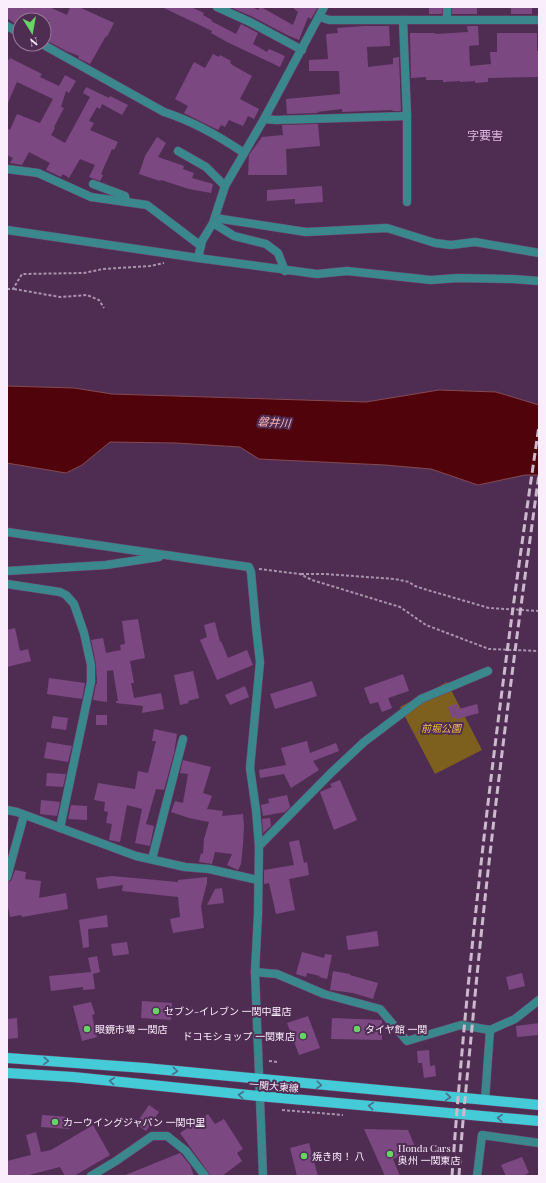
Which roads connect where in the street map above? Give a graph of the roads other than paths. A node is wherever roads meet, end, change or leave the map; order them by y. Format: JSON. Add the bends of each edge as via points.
{"nodes":[{"id":1,"x":217,"y":7,"type":"edge"},
{"id":2,"x":324,"y":7,"type":"edge"},
{"id":3,"x":447,"y":7,"type":"edge"},
{"id":4,"x":320,"y":17,"type":"junction"},
{"id":5,"x":448,"y":19,"type":"junction"},
{"id":6,"x":403,"y":20,"type":"junction"},
{"id":7,"x":539,"y":20,"type":"edge"},
{"id":8,"x":52,"y":50,"type":"edge"},
{"id":9,"x":302,"y":50,"type":"junction"},
{"id":10,"x":407,"y":116,"type":"junction"},
{"id":11,"x":264,"y":119,"type":"junction"},
{"id":12,"x":178,"y":151,"type":"dead end"},
{"id":13,"x":244,"y":153,"type":"junction"},
{"id":14,"x":7,"y":169,"type":"edge"},
{"id":15,"x":92,"y":184,"type":"dead end"},
{"id":16,"x":225,"y":186,"type":"junction"},
{"id":17,"x":126,"y":202,"type":"junction"},
{"id":18,"x":407,"y":202,"type":"dead end"},
{"id":19,"x":214,"y":220,"type":"junction"},
{"id":20,"x":7,"y":230,"type":"edge"},
{"id":21,"x":201,"y":246,"type":"junction"},
{"id":22,"x":539,"y":253,"type":"edge"},
{"id":23,"x":198,"y":258,"type":"junction"},
{"id":24,"x":285,"y":271,"type":"junction"},
{"id":25,"x":539,"y":281,"type":"edge"},
{"id":26,"x":7,"y":532,"type":"edge"},
{"id":27,"x":168,"y":556,"type":"junction"},
{"id":28,"x":7,"y":571,"type":"edge"},
{"id":29,"x":7,"y":584,"type":"edge"},
{"id":30,"x":488,"y":671,"type":"dead end"},
{"id":31,"x":183,"y":739,"type":"dead end"},
{"id":32,"x":7,"y":810,"type":"edge"},
{"id":33,"x":24,"y":815,"type":"junction"},
{"id":34,"x":60,"y":828,"type":"junction"},
{"id":35,"x":259,"y":846,"type":"junction"},
{"id":36,"x":152,"y":859,"type":"junction"},
{"id":37,"x":7,"y":877,"type":"edge"},
{"id":38,"x":258,"y":880,"type":"junction"},
{"id":39,"x":255,"y":972,"type":"junction"},
{"id":40,"x":539,"y":1000,"type":"edge"},
{"id":41,"x":490,"y":1030,"type":"junction"},
{"id":42,"x":7,"y":1058,"type":"edge"},
{"id":43,"x":7,"y":1073,"type":"edge"},
{"id":44,"x":258,"y":1080,"type":"junction"},
{"id":45,"x":259,"y":1096,"type":"junction"},
{"id":46,"x":485,"y":1100,"type":"junction"},
{"id":47,"x":539,"y":1105,"type":"edge"},
{"id":48,"x":539,"y":1121,"type":"edge"},
{"id":49,"x":539,"y":1143,"type":"edge"},
{"id":50,"x":91,"y":1176,"type":"edge"},
{"id":51,"x":205,"y":1176,"type":"edge"},
{"id":52,"x":263,"y":1176,"type":"edge"},
{"id":53,"x":477,"y":1176,"type":"edge"}],
"edges":[{"from":1,"to":9,"type":"street"},
{"from":2,"to":4,"type":"street"},
{"from":3,"to":5,"type":"street"},
{"from":4,"to":6,"type":"street","via":[[329,20]]},
{"from":4,"to":9,"type":"street"},
{"from":5,"to":6,"type":"street"},
{"from":5,"to":7,"type":"street"},
{"from":6,"to":10,"type":"street"},
{"from":8,"to":13,"type":"street","via":[[164,112],[225,140]]},
{"from":9,"to":11,"type":"street"},
{"from":10,"to":11,"type":"street"},
{"from":10,"to":18,"type":"street"},
{"from":11,"to":13,"type":"street"},
{"from":12,"to":16,"type":"street","via":[[206,167]]},
{"from":13,"to":16,"type":"street"},
{"from":14,"to":17,"type":"street","via":[[38,173],[91,197]]},
{"from":15,"to":17,"type":"street","via":[[125,196]]},
{"from":16,"to":19,"type":"street"},
{"from":17,"to":21,"type":"street","via":[[147,205]]},
{"from":19,"to":21,"type":"street"},
{"from":19,"to":22,"type":"street","via":[[306,232],[387,228],[435,243],[451,245],[475,242]]},
{"from":19,"to":24,"type":"street","via":[[234,236],[266,244],[278,253]]},
{"from":20,"to":23,"type":"street"},
{"from":21,"to":23,"type":"street"},
{"from":23,"to":24,"type":"street"},
{"from":24,"to":25,"type":"street","via":[[317,274],[347,271],[431,280],[458,278]]},
{"from":26,"to":27,"type":"street"},
{"from":27,"to":28,"type":"street","via":[[106,565]]},
{"from":27,"to":35,"type":"street","via":[[249,568],[251,572],[260,662],[250,768]]},
{"from":29,"to":34,"type":"street","via":[[66,595],[74,604],[84,632],[91,665],[90,682]]},
{"from":30,"to":35,"type":"street","via":[[421,699],[364,742]]},
{"from":31,"to":36,"type":"street"},
{"from":32,"to":33,"type":"street"},
{"from":33,"to":34,"type":"street"},
{"from":33,"to":37,"type":"street"},
{"from":34,"to":36,"type":"street","via":[[136,856]]},
{"from":35,"to":38,"type":"street"},
{"from":36,"to":38,"type":"street"},
{"from":38,"to":39,"type":"street"},
{"from":39,"to":41,"type":"street","via":[[277,974],[324,994],[380,1009],[407,1041],[461,1025]]},
{"from":39,"to":44,"type":"street"},
{"from":40,"to":41,"type":"street","via":[[515,1019]]},
{"from":41,"to":46,"type":"street"},
{"from":42,"to":44,"type":"main road","name":"一関大東線","one_way":true,"via":[[145,1068]]},
{"from":45,"to":43,"type":"main road","name":"一関大東線","one_way":true,"via":[[73,1077]]},
{"from":44,"to":45,"type":"street"},
{"from":44,"to":46,"type":"main road","name":"一関大東線","one_way":true},
{"from":48,"to":45,"type":"main road","name":"一関大東線","one_way":true},
{"from":45,"to":52,"type":"street"},
{"from":46,"to":47,"type":"main road","name":"一関大東線"},
{"from":49,"to":53,"type":"street","via":[[482,1135]]},
{"from":50,"to":51,"type":"street","via":[[152,1136],[167,1136],[186,1151]]}]}
